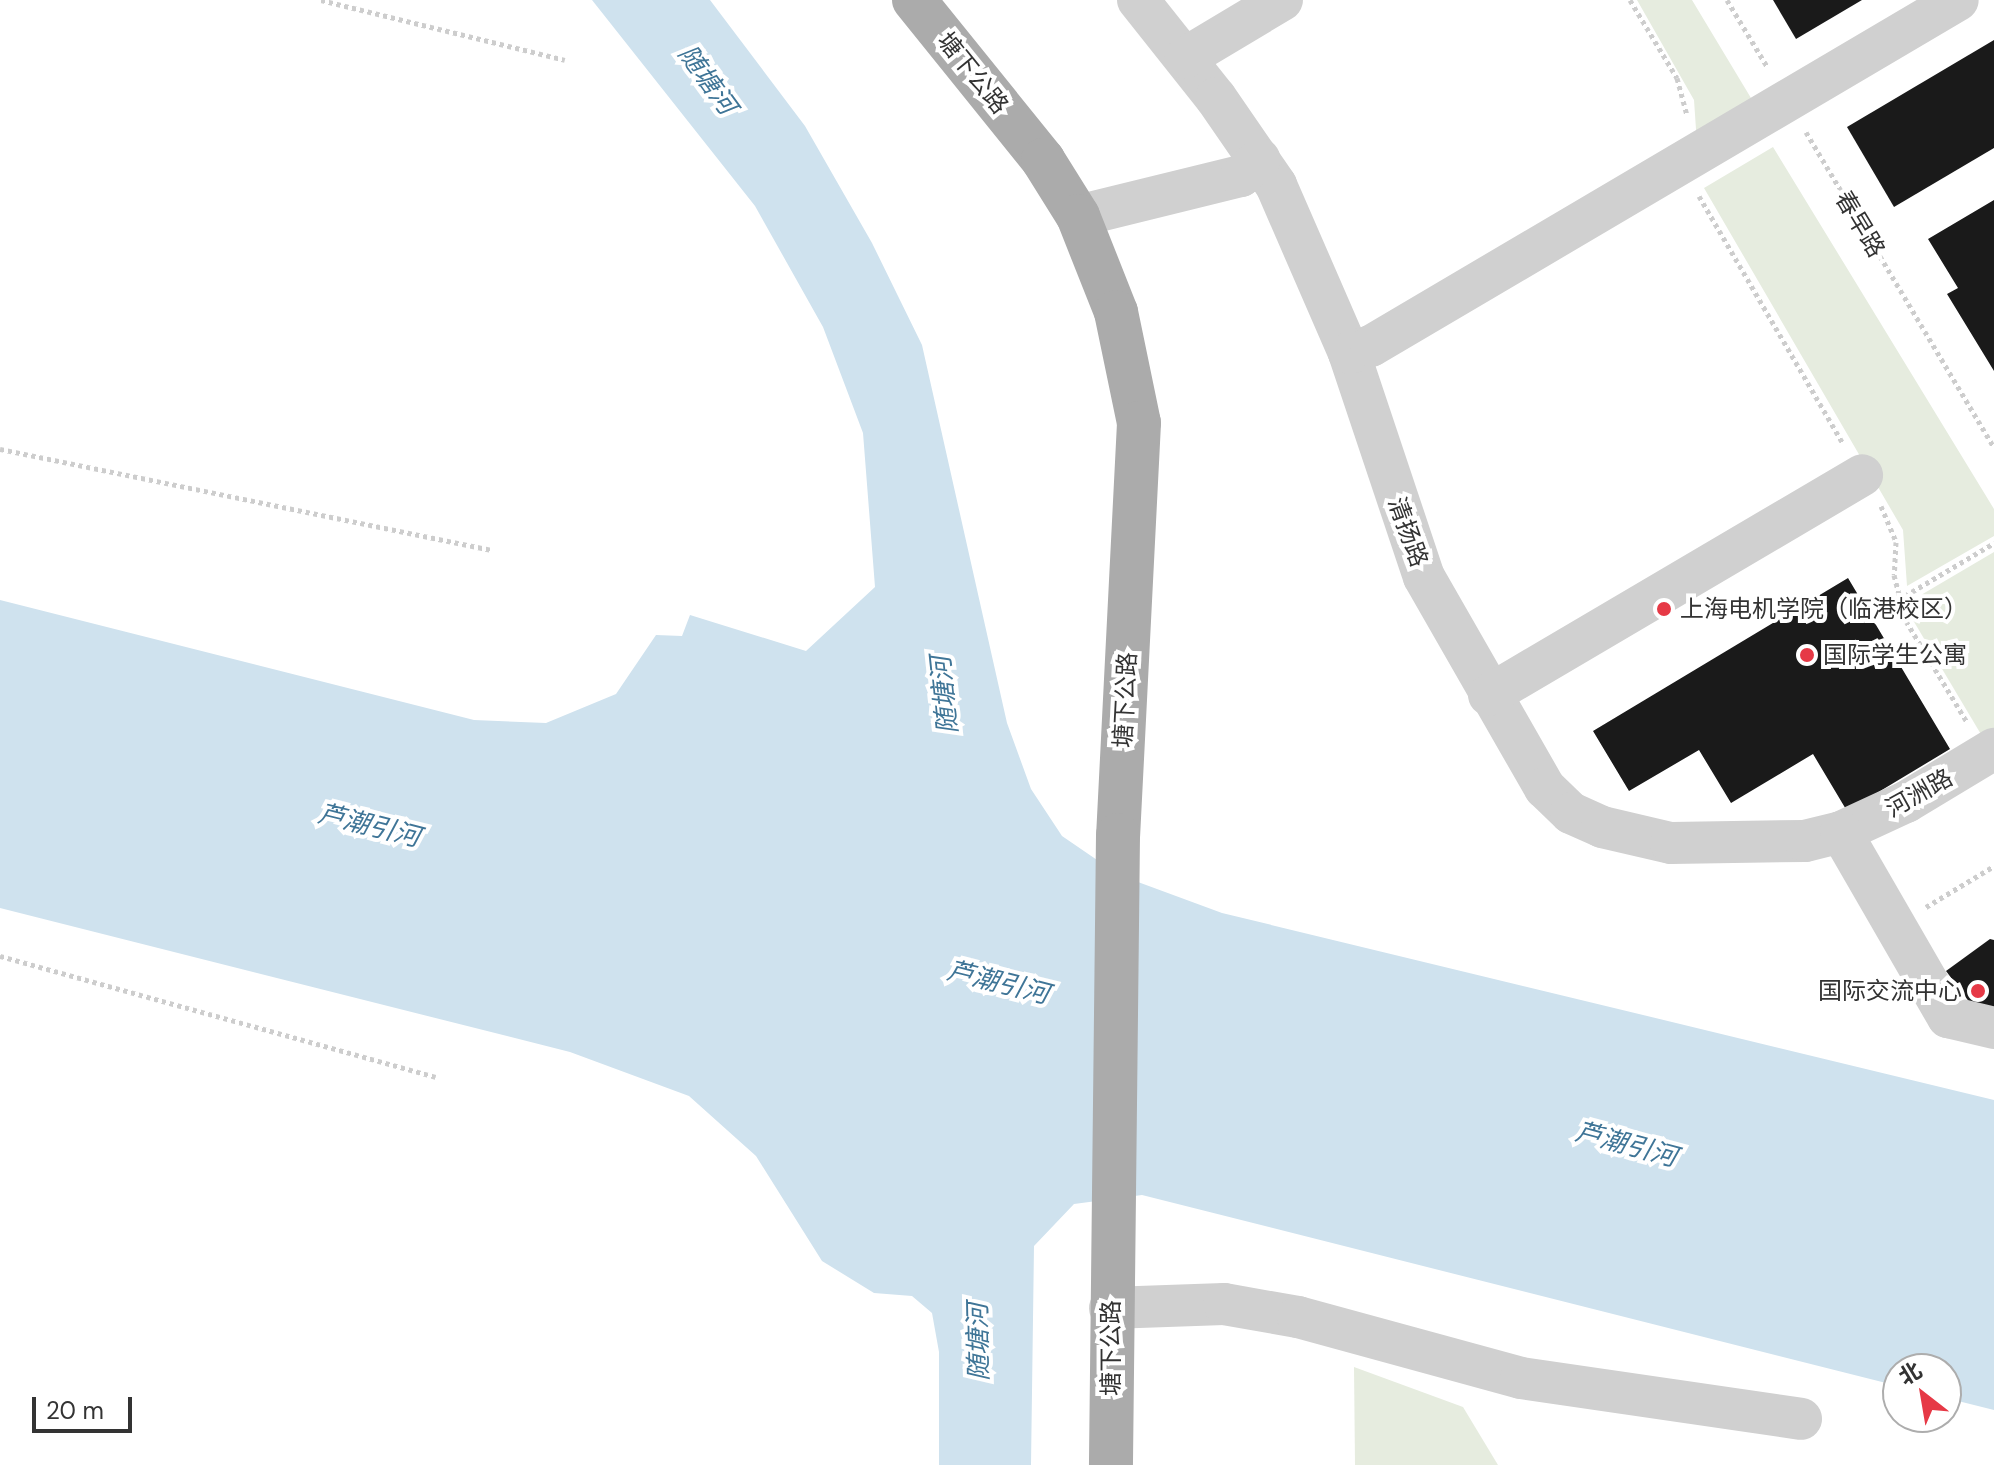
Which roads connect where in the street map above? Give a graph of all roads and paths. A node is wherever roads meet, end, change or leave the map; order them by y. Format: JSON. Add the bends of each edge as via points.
{"nodes":[{"id":1,"x":321,"y":0,"type":"edge"},
{"id":2,"x":914,"y":0,"type":"edge"},
{"id":3,"x":1282,"y":0,"type":"edge"},
{"id":4,"x":1630,"y":0,"type":"edge"},
{"id":5,"x":1727,"y":0,"type":"edge"},
{"id":6,"x":1958,"y":0,"type":"edge"},
{"id":7,"x":1150,"y":4,"type":"edge"},
{"id":8,"x":1185,"y":58,"type":"junction"},
{"id":9,"x":565,"y":60,"type":"dead end"},
{"id":10,"x":1787,"y":101,"type":"junction"},
{"id":11,"x":1259,"y":159,"type":"junction"},
{"id":12,"x":1688,"y":160,"type":"junction"},
{"id":13,"x":1078,"y":216,"type":"junction"},
{"id":14,"x":1349,"y":353,"type":"junction"},
{"id":15,"x":1994,"y":447,"type":"edge"},
{"id":16,"x":0,"y":449,"type":"edge"},
{"id":17,"x":1862,"y":475,"type":"junction"},
{"id":18,"x":1994,"y":543,"type":"edge"},
{"id":19,"x":492,"y":550,"type":"dead end"},
{"id":20,"x":1898,"y":600,"type":"junction"},
{"id":21,"x":1489,"y":695,"type":"junction"},
{"id":22,"x":1990,"y":752,"type":"edge"},
{"id":23,"x":1841,"y":832,"type":"junction"},
{"id":24,"x":1994,"y":866,"type":"edge"},
{"id":25,"x":1894,"y":926,"type":"junction"},
{"id":26,"x":0,"y":956,"type":"edge"},
{"id":27,"x":1994,"y":1028,"type":"edge"},
{"id":28,"x":436,"y":1077,"type":"dead end"},
{"id":29,"x":1110,"y":1308,"type":"junction"},
{"id":30,"x":1801,"y":1419,"type":"dead end"},
{"id":31,"x":1111,"y":1465,"type":"edge"}],
"edges":[{"from":1,"to":9,"type":"path"},
{"from":2,"to":13,"type":"main road","name":"塘下公路","via":[[1043,160]]},
{"from":3,"to":8,"type":"street"},
{"from":4,"to":12,"type":"path","via":[[1677,78],[1687,108]]},
{"from":5,"to":10,"type":"path","name":"春早路"},
{"from":6,"to":10,"type":"street"},
{"from":7,"to":8,"type":"street","name":"清扬路"},
{"from":8,"to":11,"type":"street","name":"清扬路"},
{"from":10,"to":12,"type":"street"},
{"from":10,"to":15,"type":"path","name":"春早路"},
{"from":11,"to":13,"type":"street","via":[[1241,176]]},
{"from":11,"to":14,"type":"street","name":"清扬路","via":[[1276,185]]},
{"from":12,"to":14,"type":"street","via":[[1371,346]]},
{"from":12,"to":17,"type":"path","via":[[1709,220]]},
{"from":13,"to":29,"type":"main road","name":"塘下公路","via":[[1116,312],[1139,423],[1118,835]]},
{"from":14,"to":21,"type":"street","name":"清扬路","via":[[1424,577]]},
{"from":16,"to":19,"type":"path"},
{"from":17,"to":20,"type":"path","via":[[1896,542]]},
{"from":17,"to":21,"type":"street"},
{"from":18,"to":20,"type":"path"},
{"from":20,"to":22,"type":"path"},
{"from":21,"to":23,"type":"street","name":"清扬路","via":[[1545,788],[1571,813],[1602,827],[1671,843],[1730,845],[1805,841]]},
{"from":22,"to":23,"type":"street","name":"河洲路","via":[[1906,802]]},
{"from":23,"to":25,"type":"street"},
{"from":24,"to":25,"type":"path"},
{"from":25,"to":27,"type":"street","via":[[1948,1017]]},
{"from":26,"to":28,"type":"path"},
{"from":29,"to":30,"type":"street","via":[[1224,1304],[1298,1317],[1521,1378]]},
{"from":29,"to":31,"type":"main road","name":"塘下公路"}]}
